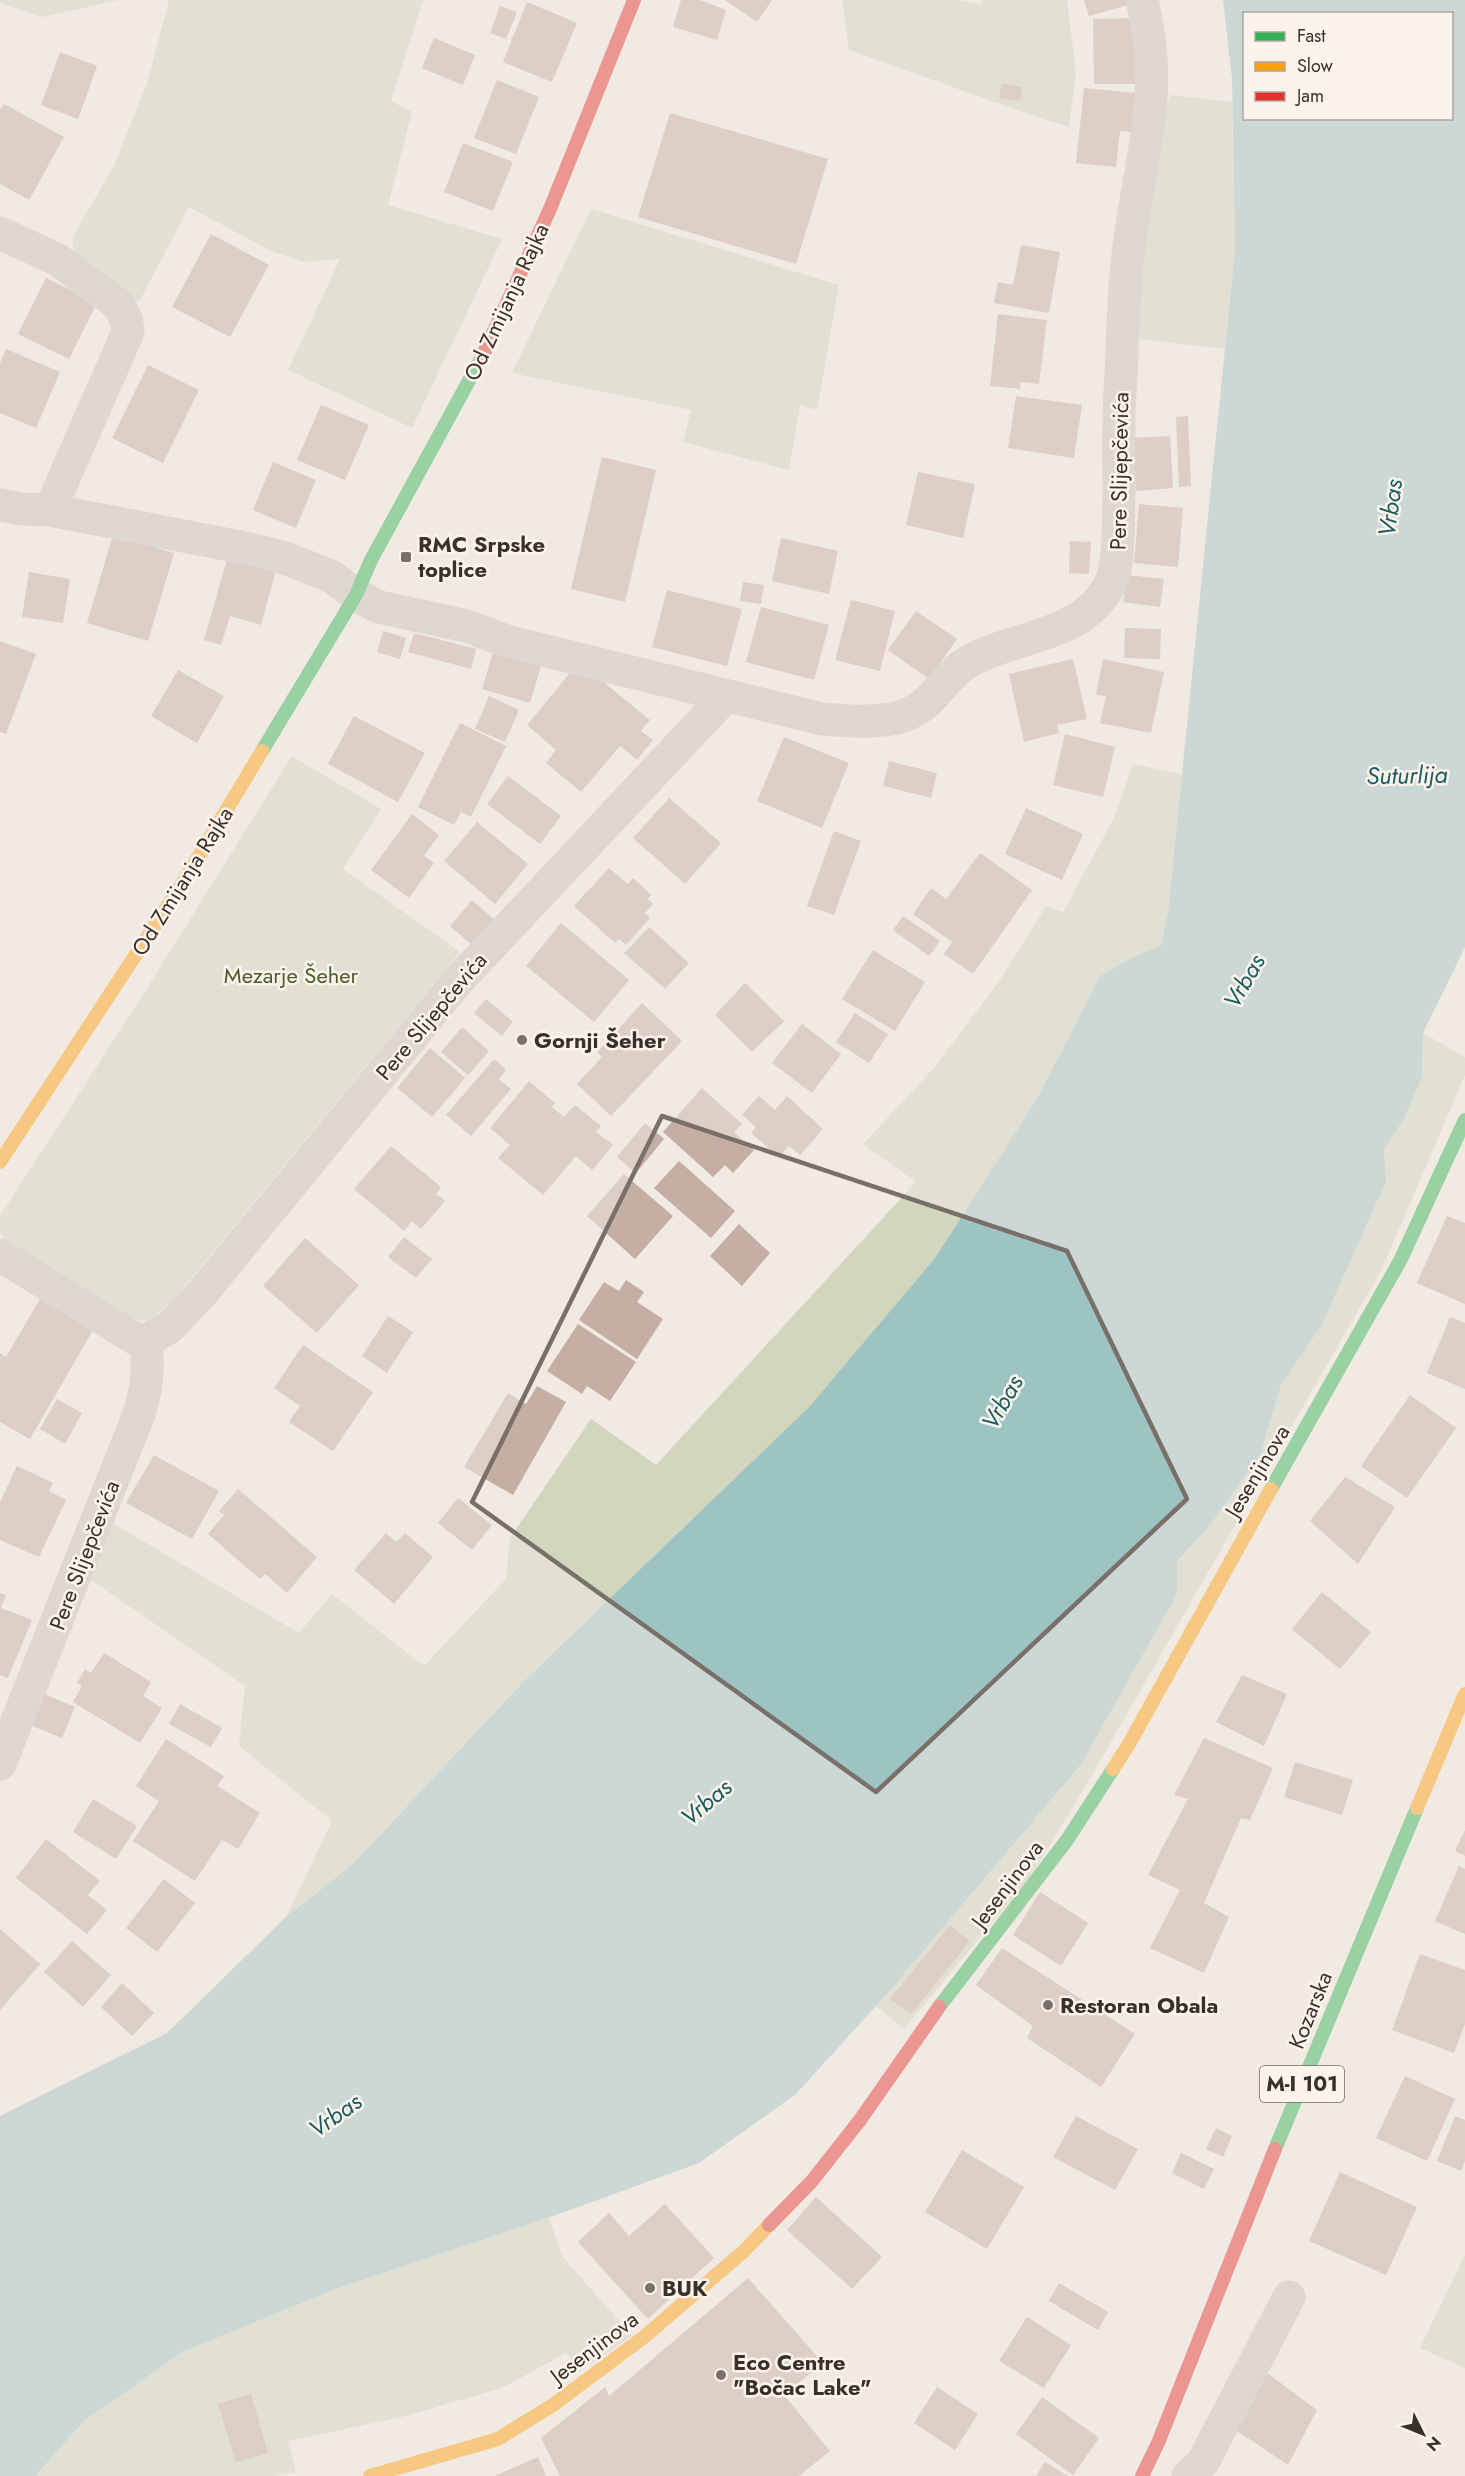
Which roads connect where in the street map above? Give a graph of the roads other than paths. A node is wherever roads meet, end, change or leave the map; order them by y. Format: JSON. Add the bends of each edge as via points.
{"nodes":[{"id":1,"x":633,"y":0,"type":"edge"},
{"id":2,"x":1142,"y":0,"type":"edge"},
{"id":3,"x":0,"y":233,"type":"edge"},
{"id":4,"x":0,"y":505,"type":"edge"},
{"id":5,"x":50,"y":510,"type":"junction"},
{"id":6,"x":356,"y":595,"type":"junction"},
{"id":7,"x":725,"y":697,"type":"junction"},
{"id":8,"x":1465,"y":1120,"type":"edge"},
{"id":9,"x":0,"y":1162,"type":"edge"},
{"id":10,"x":0,"y":1255,"type":"edge"},
{"id":11,"x":146,"y":1341,"type":"junction"},
{"id":12,"x":1465,"y":1694,"type":"edge"},
{"id":13,"x":0,"y":1764,"type":"edge"},
{"id":14,"x":1290,"y":2297,"type":"dead end"},
{"id":15,"x":370,"y":2476,"type":"edge"},
{"id":16,"x":1142,"y":2476,"type":"edge"},
{"id":17,"x":1188,"y":2476,"type":"edge"}],
"edges":[{"from":1,"to":6,"type":"street","name":"Od Zmijanja Rajka","via":[[602,84],[499,322]]},
{"from":2,"to":7,"type":"street","name":"Pere Slijepčevića","via":[[1150,37],[1152,97],[1128,248],[1121,339],[1120,503],[1111,583],[1087,612],[1062,628],[966,663],[929,701],[896,718],[857,722],[822,719]]},
{"from":3,"to":5,"type":"street","via":[[58,260],[115,302],[127,321],[128,332]]},
{"from":4,"to":5,"type":"street"},
{"from":5,"to":6,"type":"street","via":[[282,557],[331,576]]},
{"from":6,"to":7,"type":"street","name":"Pere Slijepčevića","via":[[379,607],[467,626],[506,641]]},
{"from":6,"to":9,"type":"street","name":"Od Zmijanja Rajka","via":[[182,884]]},
{"from":7,"to":11,"type":"street","name":"Pere Slijepčevića","via":[[457,982],[186,1312]]},
{"from":8,"to":15,"type":"street","name":"Jesenjinova","via":[[1401,1260],[1129,1744],[1067,1840],[954,1986],[861,2120],[812,2181],[744,2252],[644,2337],[553,2405],[498,2439]]},
{"from":10,"to":11,"type":"street","via":[[121,1331]]},
{"from":11,"to":13,"type":"street","name":"Pere Slijepčevića","via":[[149,1366],[139,1414]]},
{"from":12,"to":16,"type":"street","name":"Kozarska","number":"M-I 101"},
{"from":14,"to":17,"type":"street","via":[[1203,2462]]}]}
